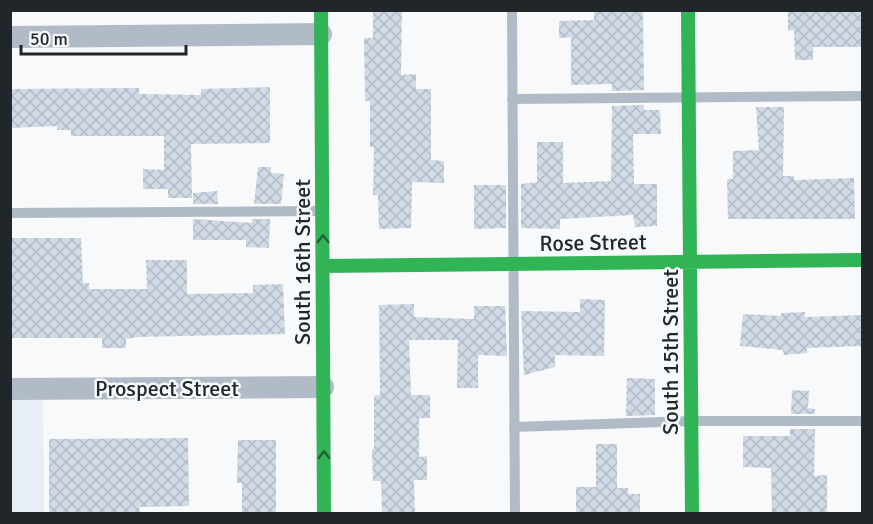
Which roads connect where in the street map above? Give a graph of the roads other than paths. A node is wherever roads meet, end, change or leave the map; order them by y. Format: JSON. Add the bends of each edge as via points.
{"nodes":[{"id":1,"x":321,"y":10,"type":"edge"},
{"id":2,"x":512,"y":10,"type":"edge"},
{"id":3,"x":688,"y":10,"type":"edge"},
{"id":4,"x":321,"y":34,"type":"junction"},
{"id":5,"x":10,"y":37,"type":"edge"},
{"id":6,"x":862,"y":96,"type":"edge"},
{"id":7,"x":688,"y":97,"type":"junction"},
{"id":8,"x":512,"y":99,"type":"junction"},
{"id":9,"x":323,"y":210,"type":"junction"},
{"id":10,"x":10,"y":213,"type":"edge"},
{"id":11,"x":862,"y":260,"type":"edge"},
{"id":12,"x":690,"y":261,"type":"junction"},
{"id":13,"x":513,"y":264,"type":"junction"},
{"id":14,"x":323,"y":266,"type":"junction"},
{"id":15,"x":323,"y":387,"type":"junction"},
{"id":16,"x":10,"y":389,"type":"edge"},
{"id":17,"x":862,"y":421,"type":"edge"},
{"id":18,"x":691,"y":422,"type":"junction"},
{"id":19,"x":514,"y":427,"type":"junction"},
{"id":20,"x":324,"y":513,"type":"edge"},
{"id":21,"x":515,"y":513,"type":"edge"},
{"id":22,"x":692,"y":513,"type":"edge"}],
"edges":[{"from":1,"to":4,"type":"street","name":"South 16th Street"},
{"from":2,"to":8,"type":"lane"},
{"from":3,"to":7,"type":"street","name":"South 15th Street"},
{"from":4,"to":5,"type":"street"},
{"from":4,"to":9,"type":"street","name":"South 16th Street"},
{"from":6,"to":7,"type":"lane"},
{"from":7,"to":8,"type":"lane"},
{"from":7,"to":12,"type":"street","name":"South 15th Street"},
{"from":8,"to":13,"type":"lane"},
{"from":9,"to":10,"type":"lane"},
{"from":14,"to":9,"type":"street","name":"South 16th Street","one_way":true},
{"from":11,"to":12,"type":"street","name":"Rose Street"},
{"from":12,"to":13,"type":"street","name":"Rose Street"},
{"from":12,"to":18,"type":"street","name":"South 15th Street"},
{"from":13,"to":14,"type":"street","name":"Rose Street"},
{"from":13,"to":19,"type":"lane"},
{"from":14,"to":15,"type":"street","name":"South 16th Street"},
{"from":15,"to":16,"type":"street","name":"Prospect Street"},
{"from":20,"to":15,"type":"street","name":"South 16th Street","one_way":true},
{"from":17,"to":18,"type":"lane"},
{"from":18,"to":19,"type":"lane"},
{"from":18,"to":22,"type":"street","name":"South 15th Street"},
{"from":19,"to":21,"type":"lane"}]}
